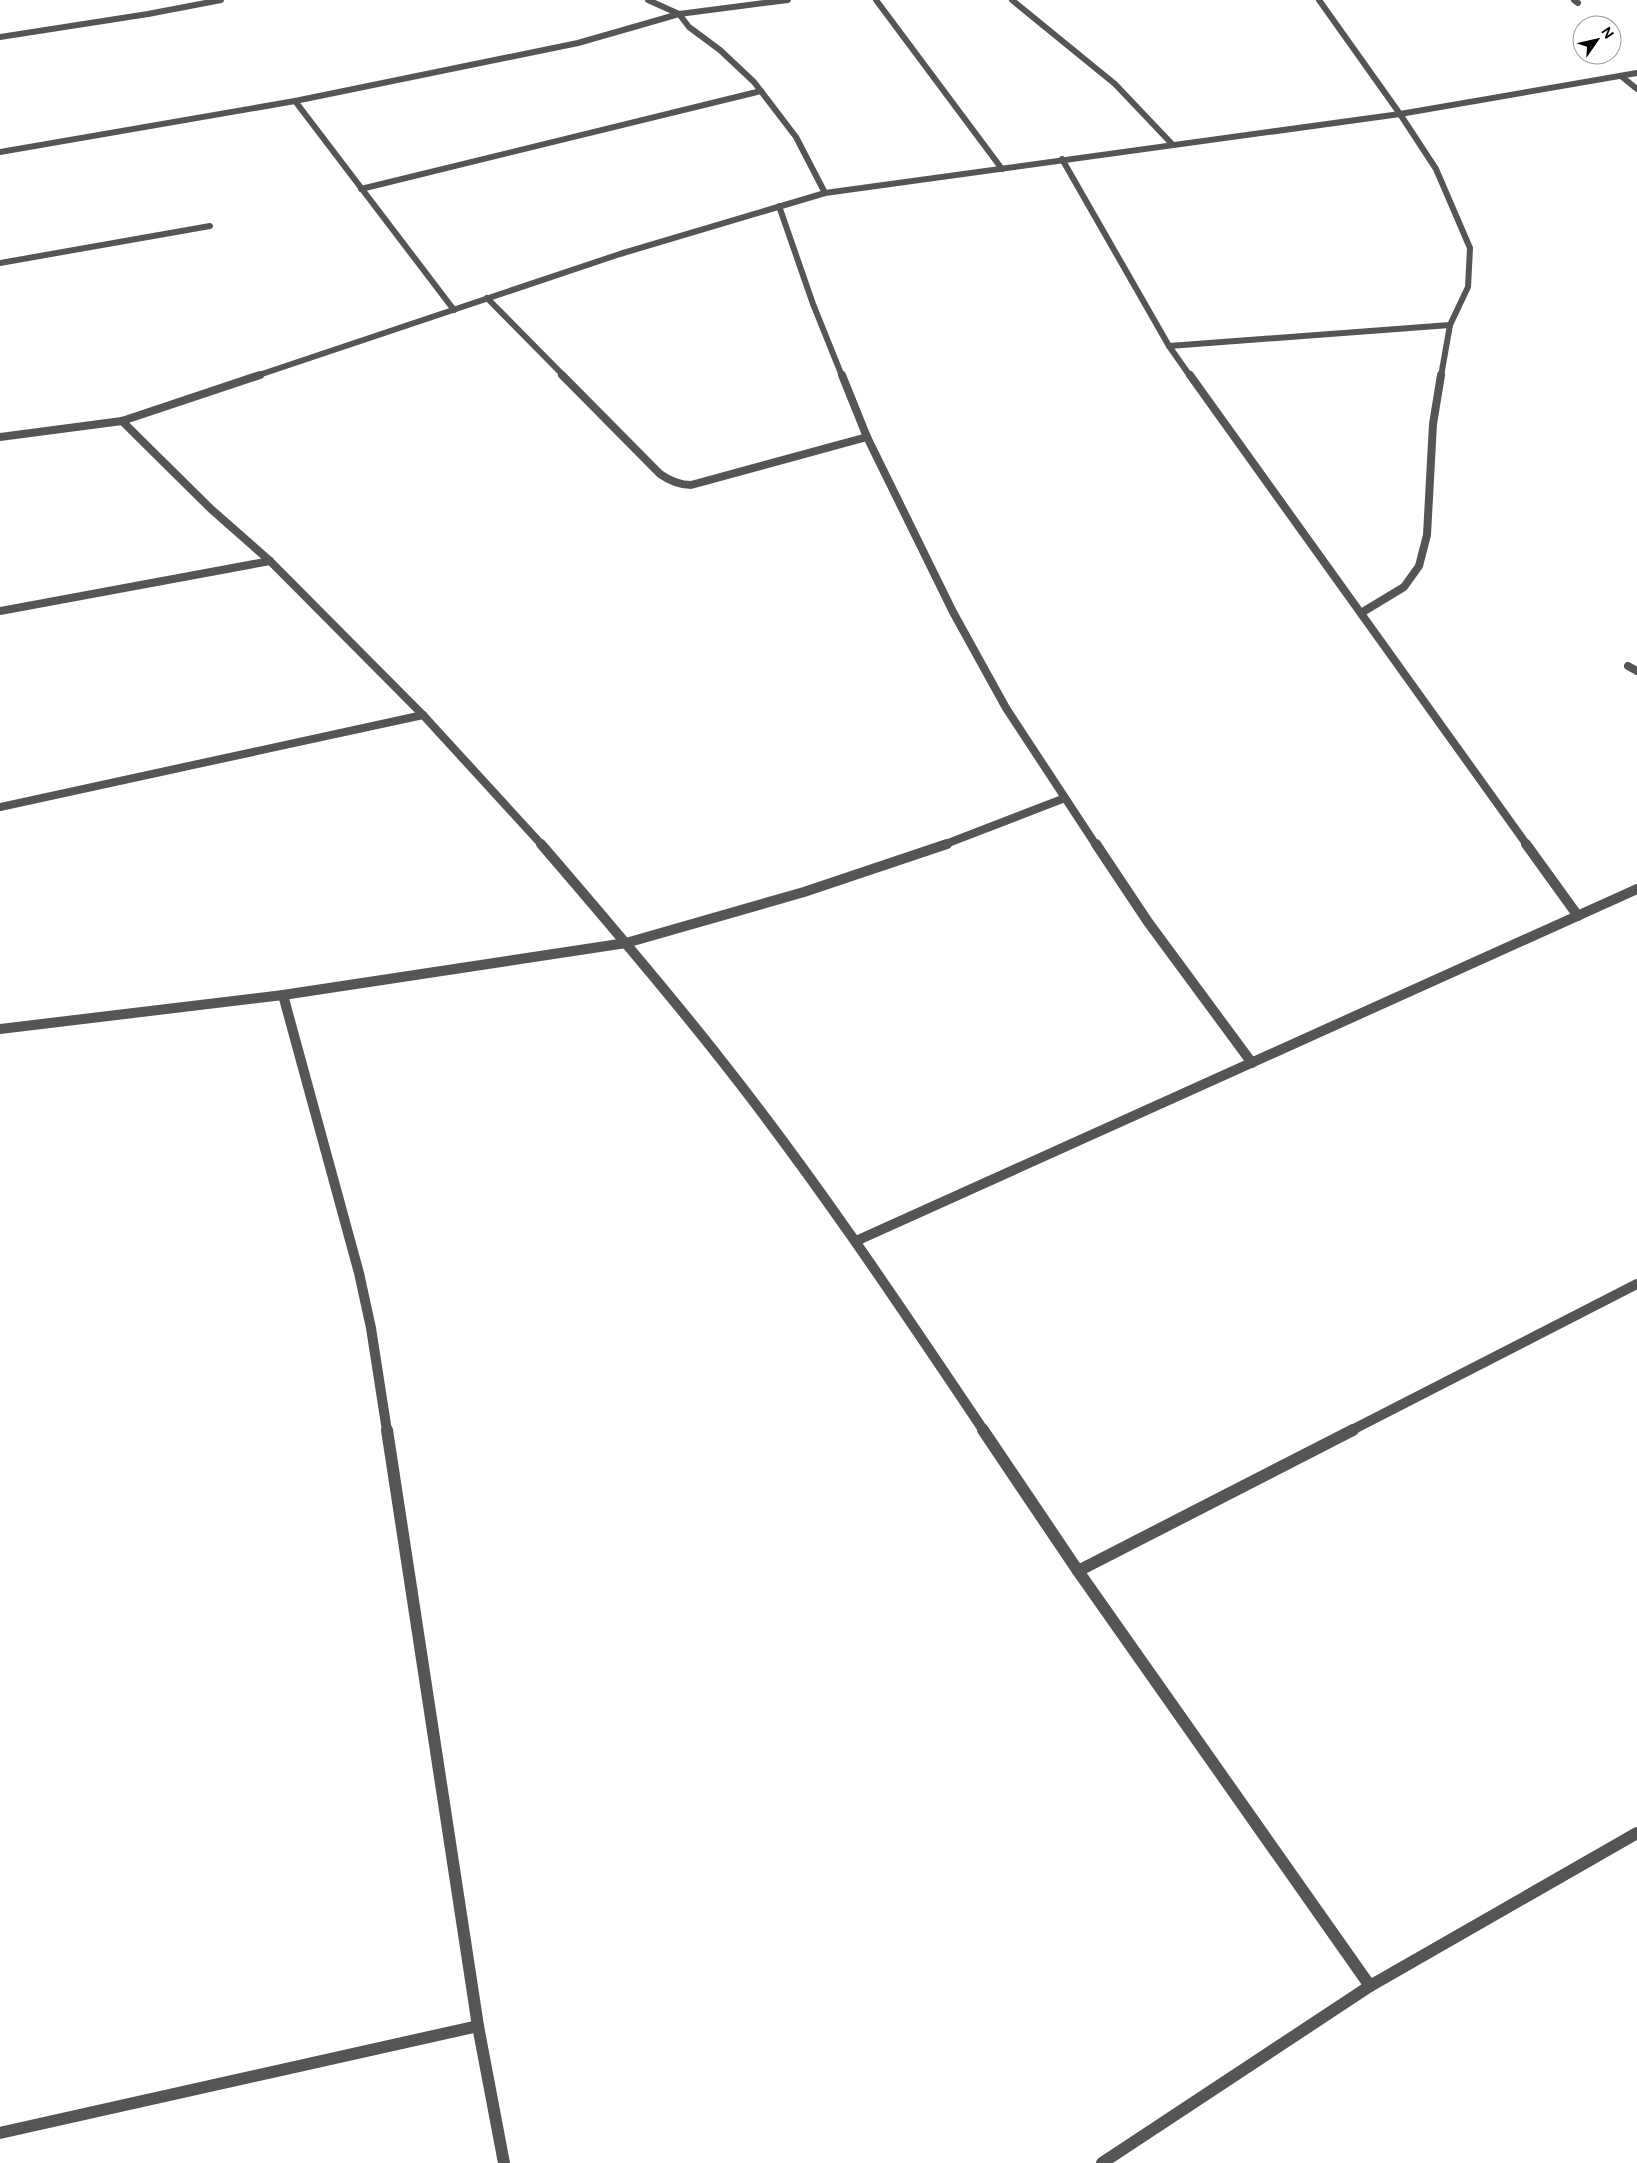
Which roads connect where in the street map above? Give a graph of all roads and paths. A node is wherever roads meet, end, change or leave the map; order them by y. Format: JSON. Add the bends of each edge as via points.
{"nodes":[{"id":1,"x":221,"y":0,"type":"edge"},
{"id":2,"x":648,"y":0,"type":"edge"},
{"id":3,"x":788,"y":0,"type":"edge"},
{"id":4,"x":876,"y":0,"type":"edge"},
{"id":5,"x":1012,"y":0,"type":"edge"},
{"id":6,"x":1319,"y":0,"type":"edge"},
{"id":7,"x":679,"y":14,"type":"junction"},
{"id":8,"x":0,"y":37,"type":"edge"},
{"id":9,"x":1637,"y":73,"type":"edge"},
{"id":10,"x":1621,"y":76,"type":"junction"},
{"id":11,"x":1637,"y":89,"type":"edge"},
{"id":12,"x":761,"y":91,"type":"junction"},
{"id":13,"x":295,"y":101,"type":"junction"},
{"id":14,"x":1400,"y":114,"type":"junction"},
{"id":15,"x":1172,"y":144,"type":"junction"},
{"id":16,"x":0,"y":152,"type":"edge"},
{"id":17,"x":1062,"y":159,"type":"junction"},
{"id":18,"x":1002,"y":169,"type":"junction"},
{"id":19,"x":361,"y":189,"type":"junction"},
{"id":20,"x":825,"y":193,"type":"junction"},
{"id":21,"x":779,"y":206,"type":"junction"},
{"id":22,"x":210,"y":226,"type":"dead end"},
{"id":23,"x":0,"y":263,"type":"edge"},
{"id":24,"x":487,"y":298,"type":"junction"},
{"id":25,"x":454,"y":310,"type":"junction"},
{"id":26,"x":1450,"y":325,"type":"junction"},
{"id":27,"x":1169,"y":346,"type":"junction"},
{"id":28,"x":122,"y":421,"type":"junction"},
{"id":29,"x":867,"y":436,"type":"junction"},
{"id":30,"x":0,"y":437,"type":"edge"},
{"id":31,"x":270,"y":561,"type":"junction"},
{"id":32,"x":0,"y":611,"type":"edge"},
{"id":33,"x":1360,"y":613,"type":"junction"},
{"id":34,"x":1628,"y":666,"type":"dead end"},
{"id":35,"x":1637,"y":672,"type":"edge"},
{"id":36,"x":423,"y":715,"type":"junction"},
{"id":37,"x":1065,"y":798,"type":"junction"},
{"id":38,"x":0,"y":807,"type":"edge"},
{"id":39,"x":1637,"y":889,"type":"edge"},
{"id":40,"x":1578,"y":916,"type":"junction"},
{"id":41,"x":626,"y":943,"type":"junction"},
{"id":42,"x":284,"y":995,"type":"junction"},
{"id":43,"x":0,"y":1029,"type":"edge"},
{"id":44,"x":1252,"y":1062,"type":"junction"},
{"id":45,"x":856,"y":1241,"type":"junction"},
{"id":46,"x":1637,"y":1284,"type":"edge"},
{"id":47,"x":1078,"y":1571,"type":"junction"},
{"id":48,"x":1637,"y":1833,"type":"edge"},
{"id":49,"x":1370,"y":1986,"type":"junction"},
{"id":50,"x":478,"y":2026,"type":"junction"},
{"id":51,"x":0,"y":2134,"type":"edge"},
{"id":52,"x":504,"y":2163,"type":"edge"},
{"id":53,"x":1102,"y":2163,"type":"edge"}],
"edges":[{"from":1,"to":8,"type":"street"},
{"from":2,"to":7,"type":"street"},
{"from":3,"to":7,"type":"street"},
{"from":4,"to":18,"type":"street"},
{"from":5,"to":15,"type":"street","via":[[1115,84]]},
{"from":6,"to":14,"type":"street"},
{"from":7,"to":12,"type":"street"},
{"from":7,"to":13,"type":"street","via":[[578,43]]},
{"from":9,"to":10,"type":"street"},
{"from":10,"to":11,"type":"street"},
{"from":10,"to":14,"type":"street"},
{"from":12,"to":19,"type":"street"},
{"from":12,"to":20,"type":"street","via":[[796,137]]},
{"from":13,"to":16,"type":"street"},
{"from":13,"to":19,"type":"street"},
{"from":14,"to":15,"type":"street"},
{"from":14,"to":26,"type":"street","via":[[1436,169],[1470,248],[1468,287]]},
{"from":15,"to":17,"type":"street"},
{"from":17,"to":18,"type":"street"},
{"from":17,"to":27,"type":"street"},
{"from":18,"to":20,"type":"street"},
{"from":19,"to":25,"type":"street"},
{"from":20,"to":21,"type":"street"},
{"from":21,"to":24,"type":"street"},
{"from":21,"to":29,"type":"street","via":[[813,304]]},
{"from":22,"to":23,"type":"street"},
{"from":24,"to":25,"type":"street"},
{"from":24,"to":29,"type":"street","via":[[664,478],[678,485],[691,485]]},
{"from":25,"to":28,"type":"street"},
{"from":26,"to":27,"type":"street"},
{"from":26,"to":33,"type":"street","via":[[1433,424],[1427,535],[1419,566],[1404,587]]},
{"from":27,"to":33,"type":"street"},
{"from":28,"to":30,"type":"street"},
{"from":28,"to":31,"type":"street","via":[[211,509]]},
{"from":29,"to":37,"type":"street","via":[[952,612],[1006,708]]},
{"from":31,"to":32,"type":"street"},
{"from":31,"to":36,"type":"street"},
{"from":33,"to":40,"type":"street"},
{"from":34,"to":35,"type":"street"},
{"from":36,"to":38,"type":"street"},
{"from":36,"to":41,"type":"street"},
{"from":37,"to":41,"type":"street","via":[[952,842],[804,892]]},
{"from":37,"to":44,"type":"street","via":[[1148,922]]},
{"from":39,"to":40,"type":"street"},
{"from":40,"to":44,"type":"street"},
{"from":41,"to":42,"type":"street"},
{"from":41,"to":45,"type":"street","via":[[724,1062]]},
{"from":42,"to":43,"type":"street"},
{"from":42,"to":50,"type":"street","via":[[371,1328]]},
{"from":44,"to":45,"type":"street"},
{"from":45,"to":47,"type":"street"},
{"from":46,"to":47,"type":"street"},
{"from":47,"to":49,"type":"street"},
{"from":48,"to":49,"type":"street"},
{"from":49,"to":53,"type":"street"},
{"from":50,"to":51,"type":"street"},
{"from":50,"to":52,"type":"street"}]}
